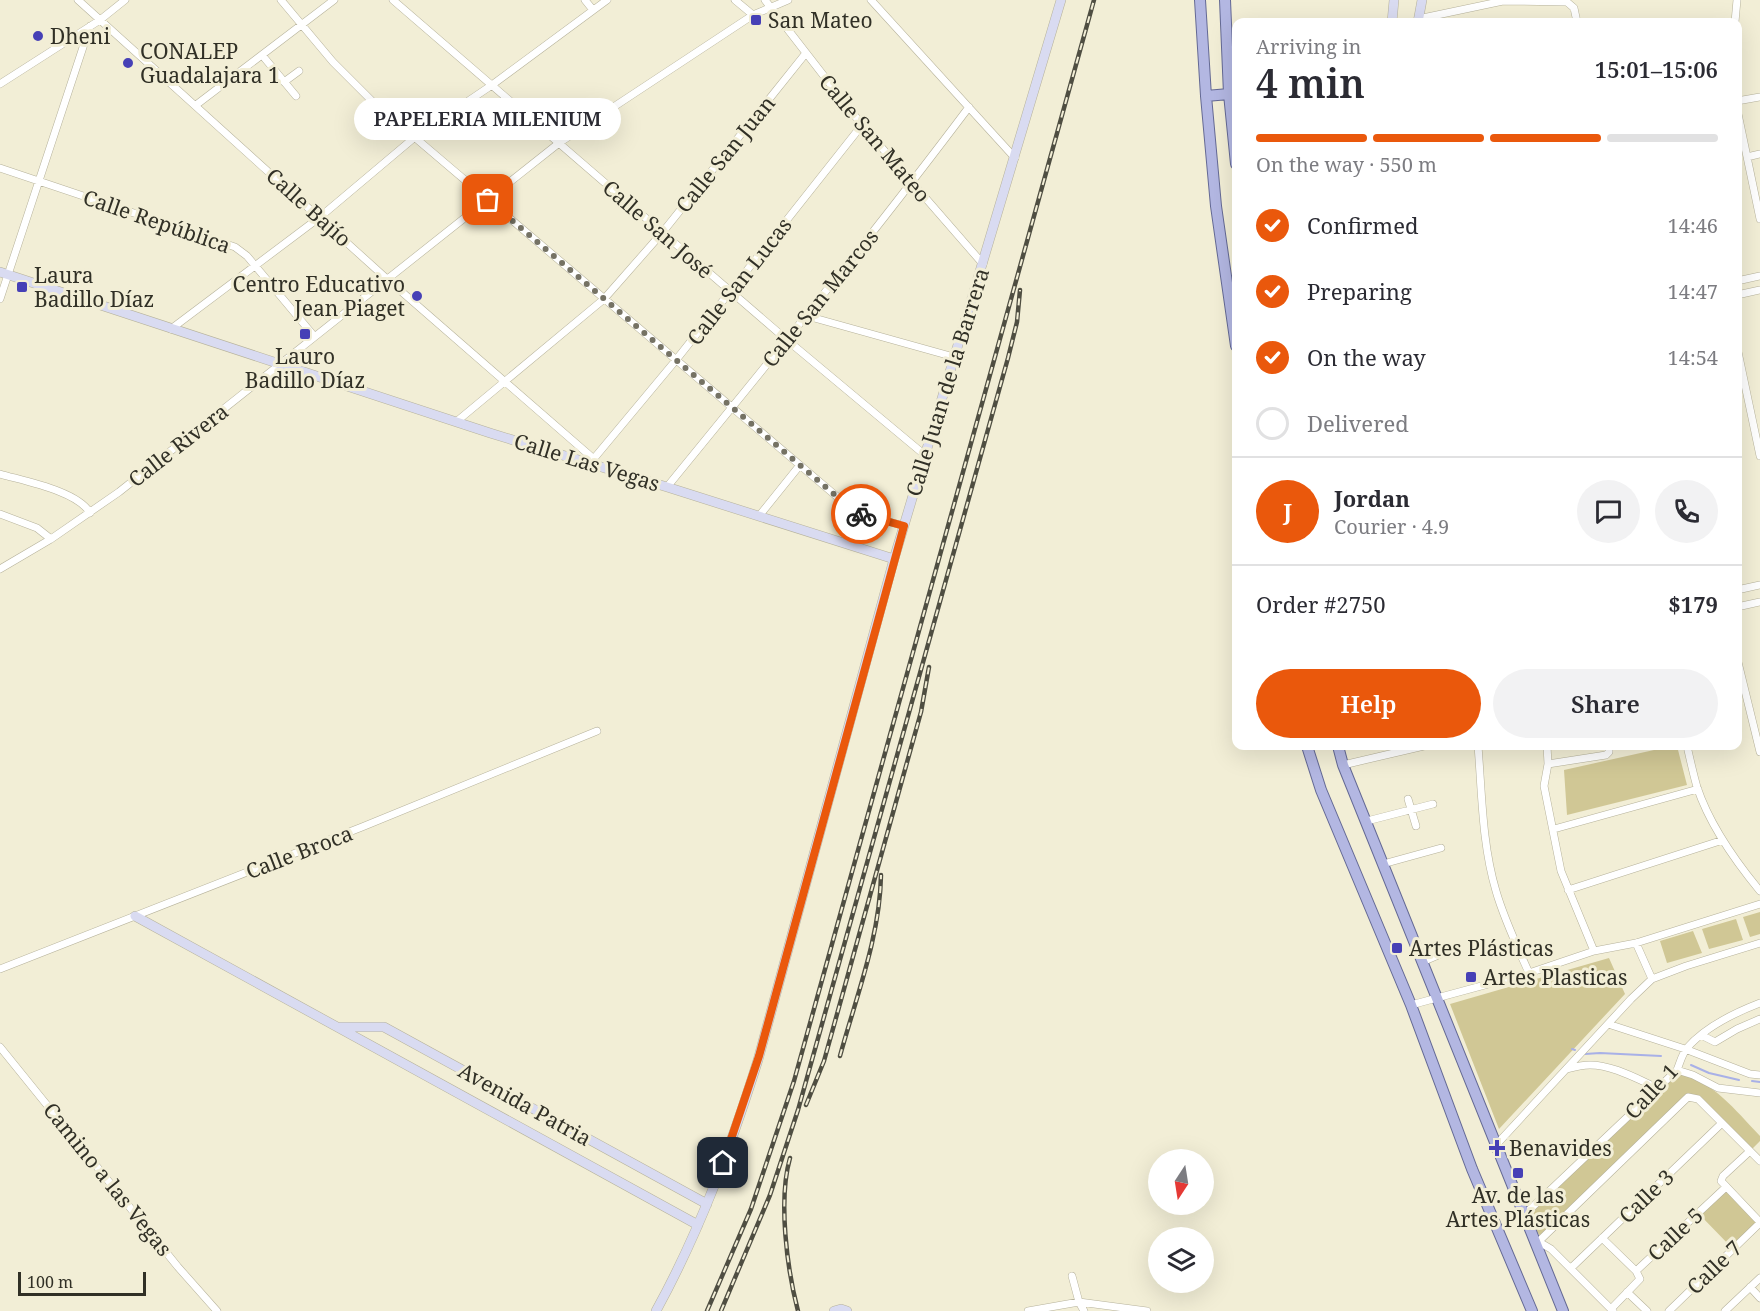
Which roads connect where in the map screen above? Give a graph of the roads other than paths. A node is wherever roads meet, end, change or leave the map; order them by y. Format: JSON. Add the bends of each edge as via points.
{"nodes":[{"id":1,"x":78,"y":0,"type":"edge"},
{"id":2,"x":125,"y":0,"type":"edge"},
{"id":3,"x":281,"y":0,"type":"edge"},
{"id":4,"x":334,"y":0,"type":"edge"},
{"id":5,"x":393,"y":0,"type":"edge"},
{"id":6,"x":585,"y":0,"type":"edge"},
{"id":7,"x":607,"y":0,"type":"edge"},
{"id":8,"x":735,"y":0,"type":"edge"},
{"id":9,"x":765,"y":0,"type":"edge"},
{"id":10,"x":788,"y":0,"type":"edge"},
{"id":11,"x":871,"y":0,"type":"edge"},
{"id":12,"x":1061,"y":0,"type":"edge"},
{"id":13,"x":1200,"y":0,"type":"edge"},
{"id":14,"x":1225,"y":0,"type":"edge"},
{"id":15,"x":1394,"y":0,"type":"edge"},
{"id":16,"x":1422,"y":0,"type":"edge"},
{"id":17,"x":1737,"y":0,"type":"edge"},
{"id":18,"x":1523,"y":1,"type":"edge"},
{"id":19,"x":771,"y":8,"type":"junction"},
{"id":20,"x":593,"y":10,"type":"junction"},
{"id":21,"x":753,"y":15,"type":"junction"},
{"id":22,"x":1392,"y":18,"type":"edge"},
{"id":23,"x":1419,"y":18,"type":"edge"},
{"id":24,"x":1431,"y":18,"type":"edge"},
{"id":25,"x":1576,"y":18,"type":"edge"},
{"id":26,"x":1736,"y":18,"type":"edge"},
{"id":27,"x":100,"y":20,"type":"junction"},
{"id":28,"x":302,"y":25,"type":"junction"},
{"id":29,"x":90,"y":26,"type":"junction"},
{"id":30,"x":806,"y":53,"type":"junction"},
{"id":31,"x":262,"y":55,"type":"junction"},
{"id":32,"x":299,"y":71,"type":"dead end"},
{"id":33,"x":284,"y":82,"type":"junction"},
{"id":34,"x":0,"y":84,"type":"edge"},
{"id":35,"x":492,"y":85,"type":"junction"},
{"id":36,"x":1229,"y":94,"type":"junction"},
{"id":37,"x":296,"y":96,"type":"dead end"},
{"id":38,"x":1206,"y":96,"type":"junction"},
{"id":39,"x":1760,"y":97,"type":"edge"},
{"id":40,"x":1742,"y":100,"type":"edge"},
{"id":41,"x":196,"y":105,"type":"junction"},
{"id":42,"x":969,"y":107,"type":"junction"},
{"id":43,"x":1232,"y":124,"type":"edge"},
{"id":44,"x":862,"y":125,"type":"junction"},
{"id":45,"x":415,"y":137,"type":"junction"},
{"id":46,"x":1742,"y":142,"type":"edge"},
{"id":47,"x":558,"y":143,"type":"junction"},
{"id":48,"x":1760,"y":154,"type":"edge"},
{"id":49,"x":1747,"y":157,"type":"junction"},
{"id":50,"x":1015,"y":158,"type":"junction"},
{"id":51,"x":0,"y":168,"type":"edge"},
{"id":52,"x":39,"y":181,"type":"junction"},
{"id":53,"x":912,"y":183,"type":"junction"},
{"id":54,"x":488,"y":200,"type":"junction"},
{"id":55,"x":1760,"y":215,"type":"edge"},
{"id":56,"x":320,"y":217,"type":"junction"},
{"id":57,"x":662,"y":233,"type":"junction"},
{"id":58,"x":983,"y":264,"type":"junction"},
{"id":59,"x":255,"y":266,"type":"junction"},
{"id":60,"x":4,"y":274,"type":"edge"},
{"id":61,"x":1760,"y":276,"type":"edge"},
{"id":62,"x":387,"y":279,"type":"junction"},
{"id":63,"x":1742,"y":280,"type":"edge"},
{"id":64,"x":1760,"y":290,"type":"edge"},
{"id":65,"x":731,"y":291,"type":"junction"},
{"id":66,"x":1742,"y":296,"type":"edge"},
{"id":67,"x":604,"y":299,"type":"junction"},
{"id":68,"x":0,"y":300,"type":"edge"},
{"id":69,"x":807,"y":316,"type":"junction"},
{"id":70,"x":1232,"y":318,"type":"edge"},
{"id":71,"x":171,"y":329,"type":"junction"},
{"id":72,"x":314,"y":336,"type":"junction"},
{"id":73,"x":787,"y":340,"type":"junction"},
{"id":74,"x":954,"y":357,"type":"junction"},
{"id":75,"x":676,"y":360,"type":"junction"},
{"id":76,"x":280,"y":364,"type":"junction"},
{"id":77,"x":1742,"y":365,"type":"edge"},
{"id":78,"x":504,"y":382,"type":"junction"},
{"id":79,"x":732,"y":407,"type":"junction"},
{"id":80,"x":1756,"y":416,"type":"edge"},
{"id":81,"x":456,"y":422,"type":"junction"},
{"id":82,"x":926,"y":456,"type":"junction"},
{"id":83,"x":1760,"y":456,"type":"edge"},
{"id":84,"x":593,"y":461,"type":"junction"},
{"id":85,"x":800,"y":465,"type":"junction"},
{"id":86,"x":0,"y":474,"type":"edge"},
{"id":87,"x":667,"y":487,"type":"junction"},
{"id":88,"x":90,"y":513,"type":"junction"},
{"id":89,"x":0,"y":514,"type":"edge"},
{"id":90,"x":759,"y":516,"type":"junction"},
{"id":91,"x":904,"y":526,"type":"junction"},
{"id":92,"x":51,"y":539,"type":"junction"},
{"id":93,"x":894,"y":559,"type":"junction"},
{"id":94,"x":1,"y":566,"type":"edge"},
{"id":95,"x":1760,"y":585,"type":"edge"},
{"id":96,"x":1742,"y":589,"type":"edge"},
{"id":97,"x":1760,"y":602,"type":"edge"},
{"id":98,"x":1742,"y":606,"type":"edge"},
{"id":99,"x":1742,"y":678,"type":"edge"},
{"id":100,"x":597,"y":731,"type":"dead end"},
{"id":101,"x":1308,"y":750,"type":"edge"},
{"id":102,"x":1339,"y":750,"type":"edge"},
{"id":103,"x":1388,"y":750,"type":"edge"},
{"id":104,"x":1406,"y":750,"type":"edge"},
{"id":105,"x":1478,"y":750,"type":"edge"},
{"id":106,"x":1547,"y":750,"type":"edge"},
{"id":107,"x":1609,"y":750,"type":"edge"},
{"id":108,"x":1688,"y":750,"type":"edge"},
{"id":109,"x":1760,"y":752,"type":"edge"},
{"id":110,"x":1389,"y":754,"type":"junction"},
{"id":111,"x":1548,"y":764,"type":"junction"},
{"id":112,"x":1344,"y":765,"type":"junction"},
{"id":113,"x":1698,"y":789,"type":"junction"},
{"id":114,"x":1408,"y":799,"type":"dead end"},
{"id":115,"x":1433,"y":804,"type":"dead end"},
{"id":116,"x":1411,"y":810,"type":"junction"},
{"id":117,"x":1367,"y":821,"type":"junction"},
{"id":118,"x":1416,"y":826,"type":"dead end"},
{"id":119,"x":1554,"y":829,"type":"junction"},
{"id":120,"x":1723,"y":840,"type":"junction"},
{"id":121,"x":1441,"y":848,"type":"dead end"},
{"id":122,"x":1383,"y":864,"type":"junction"},
{"id":123,"x":1568,"y":890,"type":"junction"},
{"id":124,"x":1760,"y":891,"type":"edge"},
{"id":125,"x":1760,"y":904,"type":"edge"},
{"id":126,"x":135,"y":916,"type":"junction"},
{"id":127,"x":1636,"y":943,"type":"junction"},
{"id":128,"x":1760,"y":943,"type":"edge"},
{"id":129,"x":1450,"y":950,"type":"dead end"},
{"id":130,"x":1594,"y":951,"type":"junction"},
{"id":131,"x":1422,"y":962,"type":"junction"},
{"id":132,"x":0,"y":969,"type":"edge"},
{"id":133,"x":1528,"y":973,"type":"junction"},
{"id":134,"x":1652,"y":980,"type":"junction"},
{"id":135,"x":1436,"y":999,"type":"junction"},
{"id":136,"x":1760,"y":1003,"type":"edge"},
{"id":137,"x":1411,"y":1005,"type":"junction"},
{"id":138,"x":1760,"y":1019,"type":"edge"},
{"id":139,"x":1608,"y":1024,"type":"junction"},
{"id":140,"x":338,"y":1027,"type":"junction"},
{"id":141,"x":1701,"y":1035,"type":"junction"},
{"id":142,"x":0,"y":1047,"type":"edge"},
{"id":143,"x":1685,"y":1049,"type":"junction"},
{"id":144,"x":1567,"y":1069,"type":"junction"},
{"id":145,"x":1677,"y":1070,"type":"junction"},
{"id":146,"x":1760,"y":1075,"type":"edge"},
{"id":147,"x":1658,"y":1088,"type":"junction"},
{"id":148,"x":1760,"y":1093,"type":"edge"},
{"id":149,"x":1722,"y":1123,"type":"junction"},
{"id":150,"x":1496,"y":1145,"type":"junction"},
{"id":151,"x":1750,"y":1151,"type":"junction"},
{"id":152,"x":1760,"y":1161,"type":"edge"},
{"id":153,"x":1723,"y":1184,"type":"junction"},
{"id":154,"x":708,"y":1204,"type":"junction"},
{"id":155,"x":1524,"y":1215,"type":"junction"},
{"id":156,"x":1760,"y":1222,"type":"edge"},
{"id":157,"x":698,"y":1225,"type":"junction"},
{"id":158,"x":1602,"y":1238,"type":"junction"},
{"id":159,"x":1537,"y":1243,"type":"junction"},
{"id":160,"x":1571,"y":1268,"type":"junction"},
{"id":161,"x":1636,"y":1271,"type":"junction"},
{"id":162,"x":1072,"y":1276,"type":"dead end"},
{"id":163,"x":1760,"y":1278,"type":"edge"},
{"id":164,"x":1750,"y":1287,"type":"junction"},
{"id":165,"x":1627,"y":1292,"type":"junction"},
{"id":166,"x":1760,"y":1298,"type":"edge"},
{"id":167,"x":1079,"y":1302,"type":"junction"},
{"id":168,"x":1612,"y":1310,"type":"edge"},
{"id":169,"x":217,"y":1311,"type":"edge"},
{"id":170,"x":656,"y":1311,"type":"edge"},
{"id":171,"x":834,"y":1311,"type":"edge"},
{"id":172,"x":847,"y":1311,"type":"edge"},
{"id":173,"x":1028,"y":1311,"type":"edge"},
{"id":174,"x":1084,"y":1311,"type":"edge"},
{"id":175,"x":1147,"y":1311,"type":"edge"},
{"id":176,"x":1532,"y":1311,"type":"edge"},
{"id":177,"x":1563,"y":1311,"type":"edge"},
{"id":178,"x":1647,"y":1311,"type":"edge"},
{"id":179,"x":1669,"y":1311,"type":"edge"},
{"id":180,"x":1725,"y":1311,"type":"edge"}],
"edges":[{"from":1,"to":27,"type":"street","name":"Calle Bajío"},
{"from":2,"to":27,"type":"street"},
{"from":3,"to":28,"type":"street"},
{"from":4,"to":28,"type":"street"},
{"from":5,"to":35,"type":"street","name":"Calle San José"},
{"from":6,"to":20,"type":"street"},
{"from":7,"to":20,"type":"street"},
{"from":8,"to":21,"type":"street"},
{"from":9,"to":19,"type":"street","name":"Calle San Mateo"},
{"from":10,"to":19,"type":"street","name":"Calle Rivera"},
{"from":11,"to":42,"type":"street"},
{"from":12,"to":50,"type":"street","name":"Calle Juan de la Barrera"},
{"from":13,"to":38,"type":"main road"},
{"from":14,"to":36,"type":"main road"},
{"from":15,"to":22,"type":"street"},
{"from":16,"to":23,"type":"street"},
{"from":17,"to":26,"type":"street"},
{"from":18,"to":24,"type":"street","via":[[1503,1]]},
{"from":18,"to":25,"type":"street","via":[[1567,2]]},
{"from":19,"to":21,"type":"street","name":"Calle Rivera"},
{"from":19,"to":30,"type":"street","name":"Calle San Mateo"},
{"from":20,"to":35,"type":"street"},
{"from":21,"to":47,"type":"street","name":"Calle Rivera"},
{"from":27,"to":29,"type":"street"},
{"from":27,"to":41,"type":"street","name":"Calle Bajío"},
{"from":28,"to":31,"type":"street"},
{"from":28,"to":45,"type":"street","via":[[372,101]]},
{"from":29,"to":34,"type":"street"},
{"from":29,"to":52,"type":"street"},
{"from":30,"to":44,"type":"street","name":"Calle San Mateo"},
{"from":30,"to":57,"type":"street","name":"Calle San Juan"},
{"from":31,"to":33,"type":"street"},
{"from":31,"to":41,"type":"street"},
{"from":32,"to":33,"type":"street"},
{"from":33,"to":37,"type":"street"},
{"from":35,"to":45,"type":"street"},
{"from":35,"to":47,"type":"street","name":"Calle San José"},
{"from":36,"to":38,"type":"main road"},
{"from":36,"to":43,"type":"main road"},
{"from":38,"to":70,"type":"main road"},
{"from":39,"to":40,"type":"street"},
{"from":41,"to":56,"type":"street","name":"Calle Bajío"},
{"from":42,"to":50,"type":"street"},
{"from":42,"to":53,"type":"street","name":"Calle San Marcos"},
{"from":44,"to":53,"type":"street","name":"Calle San Mateo"},
{"from":44,"to":65,"type":"street","name":"Calle San Lucas"},
{"from":45,"to":54,"type":"street"},
{"from":45,"to":56,"type":"street"},
{"from":46,"to":49,"type":"street"},
{"from":47,"to":54,"type":"street","name":"Calle Rivera"},
{"from":47,"to":57,"type":"street","name":"Calle San José"},
{"from":48,"to":49,"type":"street"},
{"from":49,"to":55,"type":"street"},
{"from":50,"to":58,"type":"street","name":"Calle Juan de la Barrera"},
{"from":51,"to":52,"type":"street","name":"Calle República"},
{"from":52,"to":59,"type":"street","name":"Calle República","via":[[235,247]]},
{"from":52,"to":60,"type":"street"},
{"from":53,"to":58,"type":"street","name":"Calle San Mateo"},
{"from":53,"to":69,"type":"street","name":"Calle San Marcos"},
{"from":54,"to":62,"type":"street","name":"Calle Rivera"},
{"from":54,"to":67,"type":"street"},
{"from":56,"to":59,"type":"street"},
{"from":56,"to":62,"type":"street","name":"Calle Bajío"},
{"from":57,"to":65,"type":"street","name":"Calle San José"},
{"from":57,"to":67,"type":"street","name":"Calle San Juan"},
{"from":58,"to":74,"type":"street","name":"Calle Juan de la Barrera"},
{"from":59,"to":71,"type":"street"},
{"from":59,"to":72,"type":"street","name":"Calle República"},
{"from":60,"to":68,"type":"street"},
{"from":60,"to":71,"type":"street","name":"Calle Las Vegas"},
{"from":61,"to":63,"type":"street"},
{"from":62,"to":72,"type":"street","name":"Calle Rivera"},
{"from":62,"to":78,"type":"street","name":"Calle Bajío"},
{"from":64,"to":66,"type":"street"},
{"from":65,"to":73,"type":"street","name":"Calle San José"},
{"from":65,"to":75,"type":"street","name":"Calle San Lucas"},
{"from":67,"to":75,"type":"street"},
{"from":67,"to":78,"type":"street","name":"Calle San Juan"},
{"from":69,"to":73,"type":"street","name":"Calle San Marcos"},
{"from":69,"to":74,"type":"street"},
{"from":71,"to":76,"type":"street","name":"Calle Las Vegas"},
{"from":72,"to":76,"type":"street","name":"Calle Rivera"},
{"from":73,"to":79,"type":"street","name":"Calle San Marcos"},
{"from":73,"to":82,"type":"street","name":"Calle San José"},
{"from":74,"to":82,"type":"street","name":"Calle Juan de la Barrera"},
{"from":75,"to":79,"type":"street"},
{"from":75,"to":84,"type":"street","name":"Calle San Lucas"},
{"from":76,"to":81,"type":"street","name":"Calle Las Vegas"},
{"from":76,"to":88,"type":"street","name":"Calle Rivera"},
{"from":77,"to":80,"type":"street"},
{"from":78,"to":81,"type":"street","name":"Calle San Juan"},
{"from":78,"to":84,"type":"street","name":"Calle Bajío"},
{"from":79,"to":85,"type":"street"},
{"from":79,"to":87,"type":"street","name":"Calle San Marcos"},
{"from":80,"to":83,"type":"street"},
{"from":81,"to":84,"type":"street","name":"Calle Las Vegas"},
{"from":82,"to":91,"type":"street","name":"Calle Juan de la Barrera"},
{"from":84,"to":87,"type":"street","name":"Calle Las Vegas"},
{"from":85,"to":90,"type":"street"},
{"from":85,"to":91,"type":"street","via":[[855,512]]},
{"from":86,"to":88,"type":"street","via":[[80,501]]},
{"from":87,"to":90,"type":"street","name":"Calle Las Vegas"},
{"from":88,"to":92,"type":"street","name":"Calle Rivera"},
{"from":89,"to":92,"type":"street","via":[[37,528]]},
{"from":90,"to":93,"type":"street","name":"Calle Las Vegas"},
{"from":91,"to":93,"type":"street","name":"Calle Juan de la Barrera"},
{"from":92,"to":94,"type":"street","name":"Calle Rivera"},
{"from":93,"to":154,"type":"street","name":"Calle Juan de la Barrera","via":[[759,1056]]},
{"from":95,"to":96,"type":"street"},
{"from":97,"to":98,"type":"street"},
{"from":99,"to":109,"type":"street"},
{"from":100,"to":126,"type":"street","name":"Calle Broca"},
{"from":101,"to":137,"type":"main road","via":[[1321,790]]},
{"from":102,"to":112,"type":"main road"},
{"from":103,"to":110,"type":"street"},
{"from":104,"to":110,"type":"street"},
{"from":105,"to":133,"type":"street","via":[[1491,870]]},
{"from":106,"to":111,"type":"street"},
{"from":107,"to":111,"type":"street","via":[[1606,755]]},
{"from":108,"to":113,"type":"street"},
{"from":110,"to":112,"type":"street"},
{"from":111,"to":119,"type":"street","via":[[1544,786]]},
{"from":112,"to":117,"type":"main road"},
{"from":113,"to":119,"type":"street"},
{"from":113,"to":120,"type":"street"},
{"from":114,"to":116,"type":"street"},
{"from":115,"to":116,"type":"street"},
{"from":116,"to":117,"type":"street"},
{"from":116,"to":118,"type":"street"},
{"from":117,"to":122,"type":"main road"},
{"from":119,"to":123,"type":"street"},
{"from":120,"to":123,"type":"street"},
{"from":120,"to":124,"type":"street"},
{"from":121,"to":122,"type":"street"},
{"from":122,"to":131,"type":"main road"},
{"from":123,"to":130,"type":"street"},
{"from":125,"to":127,"type":"street"},
{"from":126,"to":132,"type":"street","name":"Calle Broca"},
{"from":126,"to":140,"type":"street","name":"Avenida Patria"},
{"from":127,"to":130,"type":"street"},
{"from":127,"to":134,"type":"street"},
{"from":128,"to":134,"type":"street"},
{"from":129,"to":131,"type":"street"},
{"from":130,"to":133,"type":"street"},
{"from":131,"to":135,"type":"main road"},
{"from":133,"to":135,"type":"street"},
{"from":134,"to":139,"type":"street"},
{"from":135,"to":137,"type":"street"},
{"from":135,"to":150,"type":"main road"},
{"from":136,"to":141,"type":"street","name":"Calle 1","via":[[1737,1012]]},
{"from":137,"to":176,"type":"main road","via":[[1472,1169]]},
{"from":138,"to":141,"type":"street","via":[[1715,1042]]},
{"from":139,"to":143,"type":"street"},
{"from":139,"to":144,"type":"street"},
{"from":140,"to":154,"type":"street","name":"Avenida Patria","via":[[384,1027]]},
{"from":140,"to":157,"type":"street","name":"Avenida Patria"},
{"from":141,"to":143,"type":"street","name":"Calle 1"},
{"from":142,"to":169,"type":"street","name":"Camino a las Vegas"},
{"from":143,"to":145,"type":"street","name":"Calle 1"},
{"from":143,"to":146,"type":"street"},
{"from":144,"to":147,"type":"street","via":[[1597,1066]]},
{"from":144,"to":150,"type":"street"},
{"from":145,"to":147,"type":"street","name":"Calle 1"},
{"from":145,"to":148,"type":"street","via":[[1718,1088]]},
{"from":147,"to":155,"type":"street","name":"Calle 1"},
{"from":149,"to":151,"type":"street"},
{"from":149,"to":158,"type":"street","name":"Calle 3"},
{"from":149,"to":159,"type":"street","name":"Calle 1","via":[[1698,1099],[1685,1099]]},
{"from":150,"to":155,"type":"main road"},
{"from":151,"to":152,"type":"street"},
{"from":151,"to":153,"type":"street","name":"Calle 5","via":[[1723,1176]]},
{"from":153,"to":156,"type":"street"},
{"from":153,"to":161,"type":"street","name":"Calle 5"},
{"from":154,"to":157,"type":"street","name":"Calle Juan de la Barrera"},
{"from":155,"to":159,"type":"main road"},
{"from":156,"to":179,"type":"street","name":"Calle 7"},
{"from":157,"to":170,"type":"street","name":"Calle Juan de la Barrera"},
{"from":158,"to":160,"type":"street","name":"Calle 3"},
{"from":158,"to":161,"type":"street"},
{"from":159,"to":160,"type":"street","via":[[1551,1249]]},
{"from":159,"to":177,"type":"main road"},
{"from":160,"to":168,"type":"street"},
{"from":161,"to":165,"type":"street","name":"Calle 5","via":[[1640,1280]]},
{"from":162,"to":167,"type":"street"},
{"from":163,"to":164,"type":"street"},
{"from":164,"to":166,"type":"street"},
{"from":164,"to":180,"type":"street"},
{"from":165,"to":168,"type":"street","name":"Calle 5"},
{"from":165,"to":178,"type":"street"},
{"from":167,"to":173,"type":"street"},
{"from":167,"to":174,"type":"street"},
{"from":167,"to":175,"type":"street"},
{"from":171,"to":172,"type":"street"}]}
